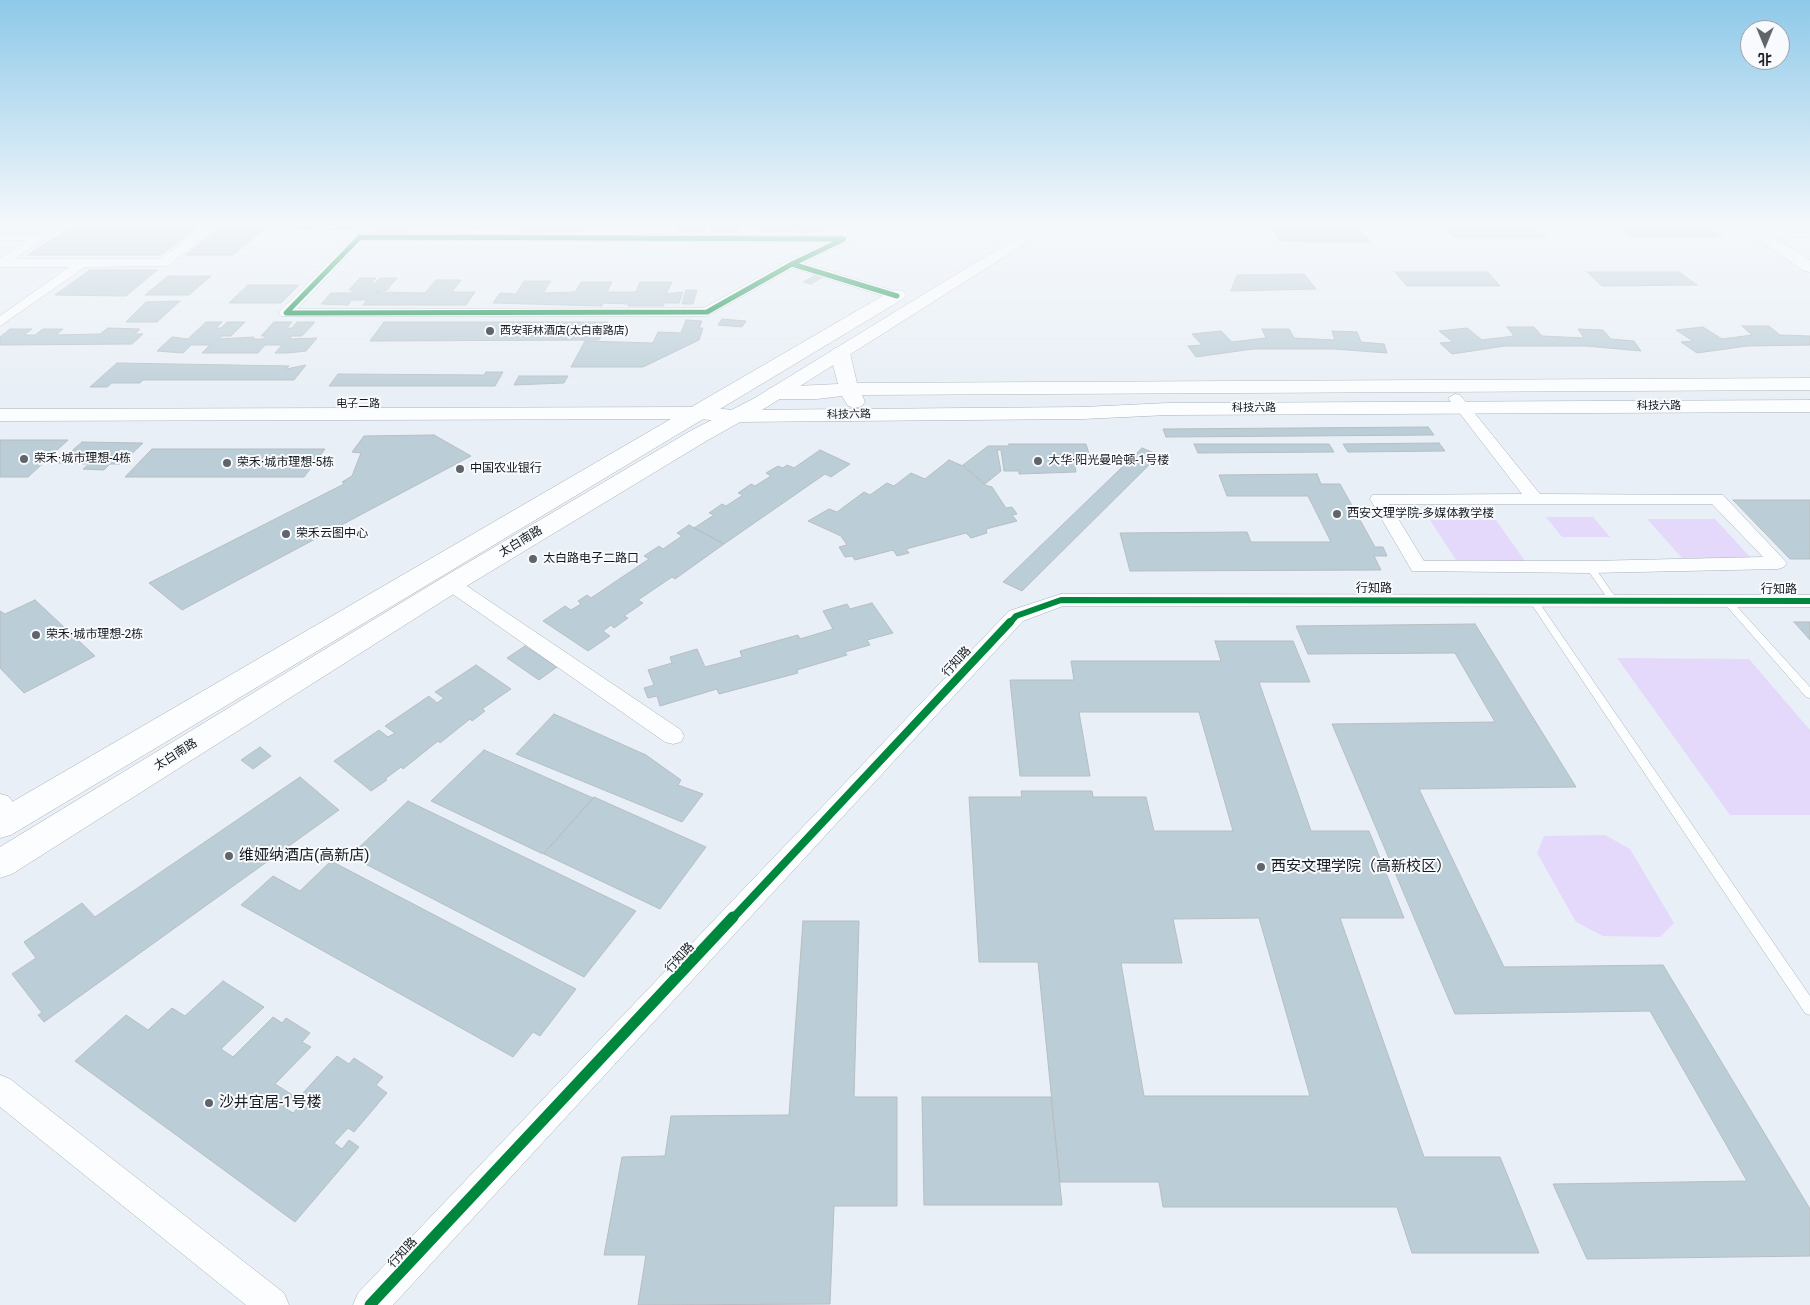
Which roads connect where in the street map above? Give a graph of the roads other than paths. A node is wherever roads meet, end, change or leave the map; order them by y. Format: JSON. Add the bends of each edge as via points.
{"nodes":[{"id":1,"x":49,"y":287,"type":"edge"},
{"id":2,"x":310,"y":287,"type":"edge"},
{"id":3,"x":751,"y":287,"type":"edge"},
{"id":4,"x":867,"y":287,"type":"edge"},
{"id":5,"x":912,"y":287,"type":"edge"},
{"id":6,"x":947,"y":287,"type":"edge"},
{"id":7,"x":897,"y":296,"type":"junction"},
{"id":8,"x":0,"y":322,"type":"edge"},
{"id":9,"x":840,"y":353,"type":"junction"},
{"id":10,"x":1810,"y":384,"type":"edge"},
{"id":11,"x":1810,"y":395,"type":"edge"},
{"id":12,"x":852,"y":396,"type":"junction"},
{"id":13,"x":768,"y":398,"type":"junction"},
{"id":14,"x":0,"y":406,"type":"edge"},
{"id":15,"x":1810,"y":406,"type":"edge"},
{"id":16,"x":1464,"y":408,"type":"junction"},
{"id":17,"x":718,"y":413,"type":"junction"},
{"id":18,"x":0,"y":414,"type":"edge"},
{"id":19,"x":1810,"y":417,"type":"edge"},
{"id":20,"x":1535,"y":499,"type":"junction"},
{"id":21,"x":1590,"y":567,"type":"junction"},
{"id":22,"x":451,"y":584,"type":"junction"},
{"id":23,"x":1533,"y":600,"type":"junction"},
{"id":24,"x":1613,"y":600,"type":"junction"},
{"id":25,"x":1727,"y":601,"type":"junction"},
{"id":26,"x":1810,"y":601,"type":"edge"},
{"id":27,"x":1810,"y":694,"type":"edge"},
{"id":28,"x":673,"y":736,"type":"dead end"},
{"id":29,"x":4,"y":815,"type":"edge"},
{"id":30,"x":0,"y":864,"type":"edge"},
{"id":31,"x":1810,"y":1008,"type":"edge"},
{"id":32,"x":0,"y":1089,"type":"edge"},
{"id":33,"x":272,"y":1305,"type":"edge"},
{"id":34,"x":370,"y":1305,"type":"edge"}],
"edges":[{"from":1,"to":8,"type":"street"},
{"from":2,"to":3,"type":"street","via":[[286,312],[707,312]]},
{"from":4,"to":7,"type":"street"},
{"from":5,"to":7,"type":"main road","name":"太白南路"},
{"from":6,"to":9,"type":"main road","name":"太白南路"},
{"from":7,"to":17,"type":"main road","name":"太白南路"},
{"from":9,"to":12,"type":"main road"},
{"from":9,"to":13,"type":"main road","name":"太白南路"},
{"from":10,"to":12,"type":"main road"},
{"from":11,"to":16,"type":"main road","name":"科技六路"},
{"from":12,"to":13,"type":"main road","name":"科技六路"},
{"from":12,"to":16,"type":"main road","name":"科技六路"},
{"from":13,"to":17,"type":"main road","name":"太白南路"},
{"from":14,"to":17,"type":"main road","name":"电子二路"},
{"from":15,"to":16,"type":"main road","name":"科技六路"},
{"from":16,"to":17,"type":"main road"},
{"from":16,"to":19,"type":"main road"},
{"from":16,"to":20,"type":"street"},
{"from":17,"to":18,"type":"main road","name":"电子二路"},
{"from":17,"to":22,"type":"main road","name":"太白南路"},
{"from":17,"to":29,"type":"main road","name":"太白南路"},
{"from":20,"to":21,"type":"street","via":[[1378,499],[1418,567]]},
{"from":20,"to":21,"type":"street","via":[[1717,499],[1778,563]]},
{"from":21,"to":24,"type":"lane"},
{"from":22,"to":28,"type":"street"},
{"from":22,"to":30,"type":"main road","name":"太白南路"},
{"from":23,"to":24,"type":"street","name":"行知路"},
{"from":23,"to":31,"type":"lane"},
{"from":23,"to":34,"type":"street","name":"行知路","via":[[1060,600],[1016,616]]},
{"from":24,"to":25,"type":"street","name":"行知路"},
{"from":25,"to":26,"type":"street","name":"行知路"},
{"from":25,"to":27,"type":"lane"},
{"from":32,"to":33,"type":"street"}]}
